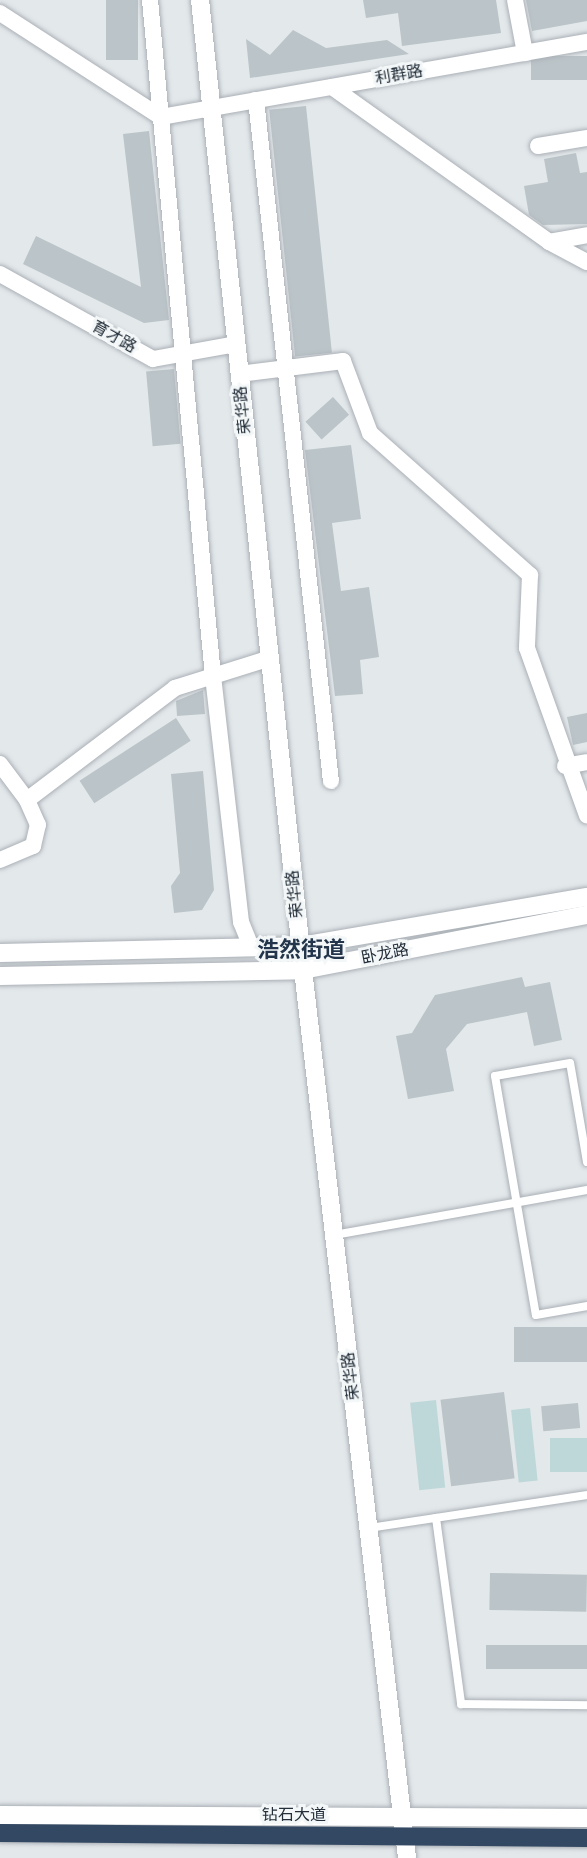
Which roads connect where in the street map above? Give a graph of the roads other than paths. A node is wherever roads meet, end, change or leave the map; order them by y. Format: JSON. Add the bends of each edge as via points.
{"nodes":[{"id":1,"x":150,"y":0,"type":"edge"},
{"id":2,"x":200,"y":0,"type":"edge"},
{"id":3,"x":515,"y":0,"type":"edge"},
{"id":4,"x":0,"y":13,"type":"edge"},
{"id":5,"x":587,"y":42,"type":"edge"},
{"id":6,"x":525,"y":53,"type":"junction"},
{"id":7,"x":332,"y":87,"type":"junction"},
{"id":8,"x":256,"y":100,"type":"junction"},
{"id":9,"x":211,"y":108,"type":"junction"},
{"id":10,"x":161,"y":117,"type":"junction"},
{"id":11,"x":587,"y":138,"type":"edge"},
{"id":12,"x":538,"y":146,"type":"dead end"},
{"id":13,"x":587,"y":235,"type":"edge"},
{"id":14,"x":549,"y":242,"type":"junction"},
{"id":15,"x":587,"y":262,"type":"edge"},
{"id":16,"x":0,"y":274,"type":"edge"},
{"id":17,"x":236,"y":344,"type":"junction"},
{"id":18,"x":186,"y":353,"type":"junction"},
{"id":19,"x":288,"y":368,"type":"junction"},
{"id":20,"x":239,"y":374,"type":"junction"},
{"id":21,"x":270,"y":658,"type":"junction"},
{"id":22,"x":213,"y":676,"type":"junction"},
{"id":23,"x":587,"y":762,"type":"edge"},
{"id":24,"x":0,"y":764,"type":"edge"},
{"id":25,"x":565,"y":766,"type":"junction"},
{"id":26,"x":331,"y":781,"type":"dead end"},
{"id":27,"x":27,"y":800,"type":"junction"},
{"id":28,"x":587,"y":816,"type":"edge"},
{"id":29,"x":0,"y":860,"type":"edge"},
{"id":30,"x":587,"y":897,"type":"edge"},
{"id":31,"x":587,"y":915,"type":"edge"},
{"id":32,"x":300,"y":946,"type":"junction"},
{"id":33,"x":251,"y":947,"type":"junction"},
{"id":34,"x":0,"y":953,"type":"edge"},
{"id":35,"x":303,"y":970,"type":"junction"},
{"id":36,"x":0,"y":976,"type":"edge"},
{"id":37,"x":587,"y":1162,"type":"edge"},
{"id":38,"x":587,"y":1190,"type":"edge"},
{"id":39,"x":517,"y":1203,"type":"junction"},
{"id":40,"x":334,"y":1235,"type":"junction"},
{"id":41,"x":587,"y":1306,"type":"edge"},
{"id":42,"x":587,"y":1495,"type":"edge"},
{"id":43,"x":436,"y":1518,"type":"junction"},
{"id":44,"x":369,"y":1528,"type":"junction"},
{"id":45,"x":587,"y":1705,"type":"edge"},
{"id":46,"x":0,"y":1815,"type":"edge"},
{"id":47,"x":313,"y":1816,"type":"junction"},
{"id":48,"x":403,"y":1816,"type":"junction"},
{"id":49,"x":587,"y":1818,"type":"edge"},
{"id":50,"x":0,"y":1833,"type":"edge"},
{"id":51,"x":256,"y":1834,"type":"junction"},
{"id":52,"x":405,"y":1835,"type":"junction"},
{"id":53,"x":587,"y":1838,"type":"edge"},
{"id":54,"x":406,"y":1858,"type":"edge"}],
"edges":[{"from":1,"to":10,"type":"street"},
{"from":2,"to":9,"type":"main road","name":"荣华路"},
{"from":3,"to":6,"type":"street"},
{"from":4,"to":10,"type":"street"},
{"from":5,"to":6,"type":"street","name":"利群路"},
{"from":6,"to":7,"type":"street","name":"利群路"},
{"from":7,"to":8,"type":"street","name":"利群路"},
{"from":7,"to":14,"type":"street"},
{"from":8,"to":9,"type":"street","name":"利群路"},
{"from":8,"to":19,"type":"street"},
{"from":9,"to":10,"type":"street","name":"利群路"},
{"from":9,"to":17,"type":"main road","name":"荣华路"},
{"from":10,"to":18,"type":"street"},
{"from":11,"to":12,"type":"street"},
{"from":13,"to":14,"type":"street"},
{"from":14,"to":15,"type":"street"},
{"from":16,"to":18,"type":"street","name":"育才路","via":[[153,359]]},
{"from":17,"to":18,"type":"street","name":"育才路"},
{"from":17,"to":20,"type":"main road","name":"荣华路"},
{"from":18,"to":22,"type":"street"},
{"from":19,"to":20,"type":"street"},
{"from":19,"to":25,"type":"street","via":[[343,361],[370,433],[530,575],[527,648]]},
{"from":19,"to":26,"type":"street"},
{"from":20,"to":21,"type":"main road","name":"荣华路"},
{"from":21,"to":22,"type":"street"},
{"from":21,"to":32,"type":"main road","name":"荣华路"},
{"from":22,"to":27,"type":"street","via":[[175,688]]},
{"from":22,"to":33,"type":"street","via":[[241,922]]},
{"from":23,"to":25,"type":"street"},
{"from":24,"to":27,"type":"street"},
{"from":25,"to":28,"type":"street"},
{"from":27,"to":29,"type":"street","via":[[38,825],[33,846]]},
{"from":30,"to":32,"type":"main road","name":"卧龙路"},
{"from":31,"to":35,"type":"main road","name":"卧龙路"},
{"from":32,"to":33,"type":"main road","name":"卧龙路"},
{"from":32,"to":35,"type":"main road","name":"荣华路"},
{"from":33,"to":34,"type":"main road","name":"卧龙路"},
{"from":35,"to":36,"type":"main road","name":"卧龙路"},
{"from":35,"to":40,"type":"main road","name":"荣华路"},
{"from":37,"to":39,"type":"lane","via":[[570,1063],[495,1076]]},
{"from":38,"to":39,"type":"lane"},
{"from":39,"to":40,"type":"lane"},
{"from":39,"to":41,"type":"lane","via":[[536,1315]]},
{"from":40,"to":44,"type":"main road","name":"荣华路"},
{"from":42,"to":43,"type":"lane"},
{"from":43,"to":44,"type":"lane"},
{"from":43,"to":45,"type":"lane","via":[[461,1704]]},
{"from":44,"to":48,"type":"main road","name":"荣华路"},
{"from":46,"to":47,"type":"main road"},
{"from":47,"to":48,"type":"main road"},
{"from":47,"to":51,"type":"main road"},
{"from":48,"to":49,"type":"main road"},
{"from":48,"to":52,"type":"main road","name":"荣华路"},
{"from":50,"to":51,"type":"highway","name":"钻石大道"},
{"from":51,"to":52,"type":"highway","name":"钻石大道"},
{"from":52,"to":53,"type":"highway","name":"钻石大道"},
{"from":52,"to":54,"type":"main road","name":"荣华路"}]}
